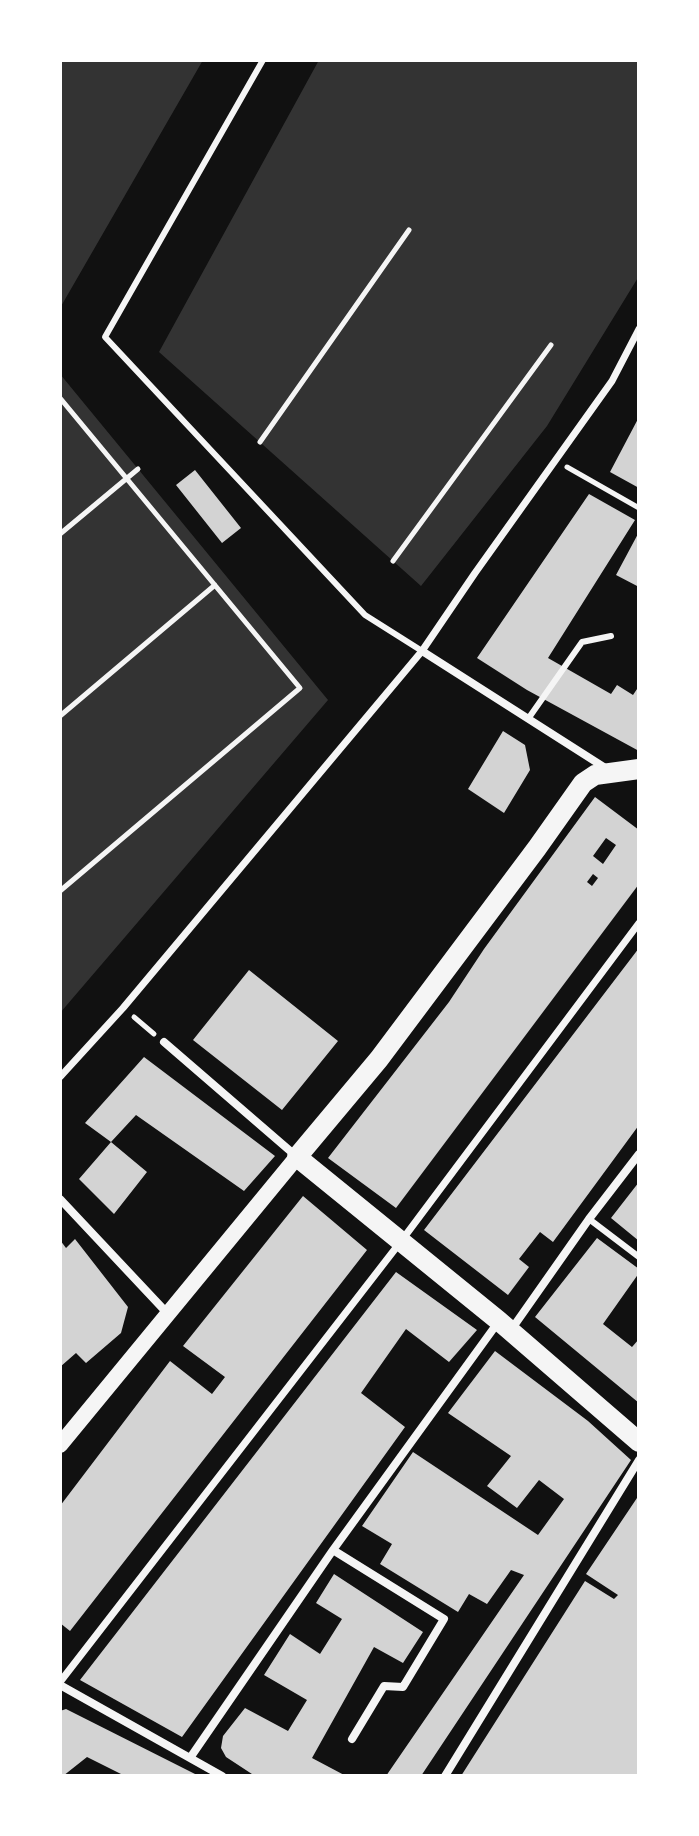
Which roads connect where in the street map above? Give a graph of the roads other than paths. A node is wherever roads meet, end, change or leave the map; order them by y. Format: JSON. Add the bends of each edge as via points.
{"nodes":[{"id":1,"x":263,"y":60,"type":"edge"},
{"id":2,"x":639,"y":329,"type":"edge"},
{"id":3,"x":611,"y":636,"type":"dead end"},
{"id":4,"x":422,"y":651,"type":"junction"},
{"id":5,"x":528,"y":719,"type":"junction"},
{"id":6,"x":611,"y":771,"type":"junction"},
{"id":7,"x":637,"y":771,"type":"edge"},
{"id":8,"x":639,"y":923,"type":"edge"},
{"id":9,"x":164,"y":1042,"type":"road end"},
{"id":10,"x":60,"y":1077,"type":"edge"},
{"id":11,"x":639,"y":1154,"type":"edge"},
{"id":12,"x":297,"y":1157,"type":"junction"},
{"id":13,"x":60,"y":1199,"type":"edge"},
{"id":14,"x":589,"y":1219,"type":"junction"},
{"id":15,"x":402,"y":1240,"type":"junction"},
{"id":16,"x":639,"y":1257,"type":"edge"},
{"id":17,"x":168,"y":1314,"type":"junction"},
{"id":18,"x":505,"y":1326,"type":"junction"},
{"id":19,"x":639,"y":1442,"type":"edge"},
{"id":20,"x":60,"y":1445,"type":"edge"},
{"id":21,"x":639,"y":1460,"type":"edge"},
{"id":22,"x":333,"y":1550,"type":"junction"},
{"id":23,"x":60,"y":1684,"type":"edge"},
{"id":24,"x":352,"y":1739,"type":"dead end"},
{"id":25,"x":190,"y":1758,"type":"junction"},
{"id":26,"x":222,"y":1776,"type":"edge"},
{"id":27,"x":445,"y":1776,"type":"edge"}],
"edges":[{"from":1,"to":4,"type":"lane","via":[[105,337],[365,615]]},
{"from":2,"to":4,"type":"street","via":[[612,381]]},
{"from":3,"to":5,"type":"lane","via":[[582,642]]},
{"from":4,"to":5,"type":"street"},
{"from":4,"to":10,"type":"street"},
{"from":5,"to":6,"type":"street"},
{"from":6,"to":7,"type":"main road"},
{"from":6,"to":12,"type":"main road","via":[[583,783],[379,1059]]},
{"from":8,"to":15,"type":"street"},
{"from":9,"to":12,"type":"street"},
{"from":11,"to":14,"type":"street"},
{"from":12,"to":15,"type":"main road"},
{"from":12,"to":17,"type":"main road"},
{"from":13,"to":17,"type":"street"},
{"from":14,"to":16,"type":"lane"},
{"from":14,"to":18,"type":"street"},
{"from":15,"to":18,"type":"main road"},
{"from":15,"to":23,"type":"street"},
{"from":17,"to":20,"type":"main road"},
{"from":18,"to":19,"type":"main road"},
{"from":18,"to":22,"type":"street"},
{"from":21,"to":27,"type":"street"},
{"from":22,"to":24,"type":"street","via":[[444,1619],[403,1687],[384,1686]]},
{"from":22,"to":25,"type":"street"},
{"from":23,"to":25,"type":"street"},
{"from":25,"to":26,"type":"street"}]}
